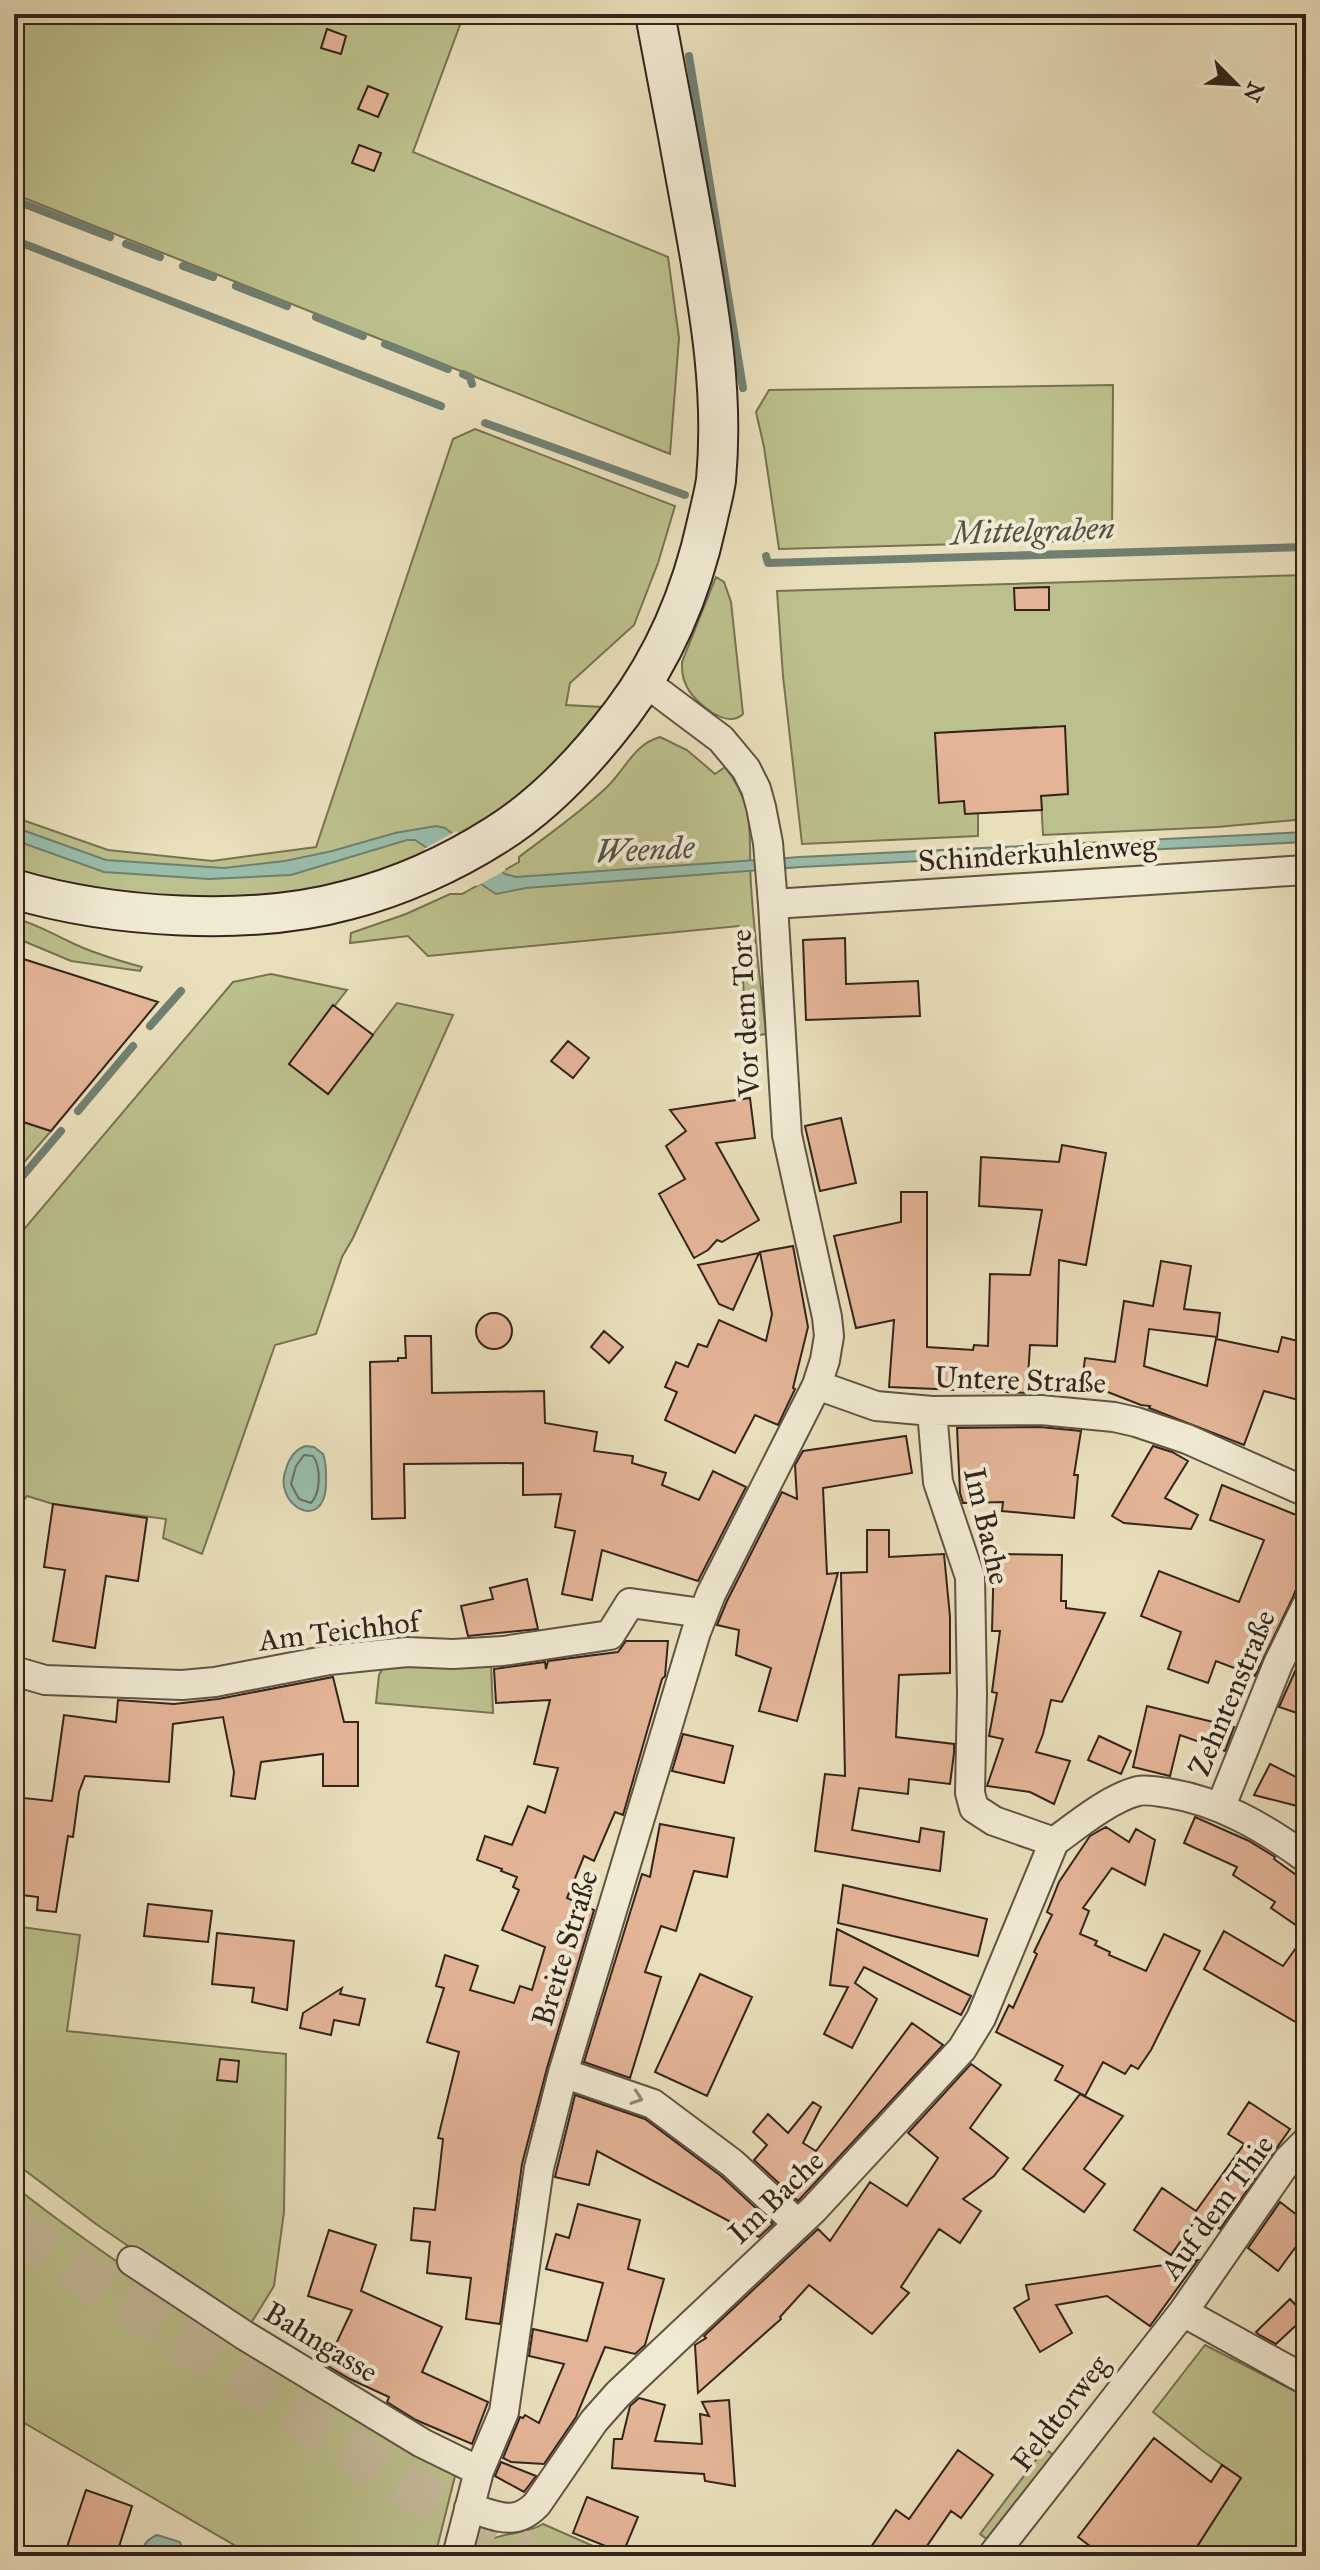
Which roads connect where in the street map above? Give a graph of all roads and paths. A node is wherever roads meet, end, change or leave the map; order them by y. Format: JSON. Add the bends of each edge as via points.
{"nodes":[{"id":1,"x":655,"y":14,"type":"edge"},
{"id":2,"x":645,"y":682,"type":"junction"},
{"id":3,"x":1306,"y":870,"type":"edge"},
{"id":4,"x":14,"y":889,"type":"edge"},
{"id":5,"x":772,"y":895,"type":"junction"},
{"id":6,"x":817,"y":1385,"type":"junction"},
{"id":7,"x":932,"y":1411,"type":"junction"},
{"id":8,"x":1306,"y":1492,"type":"edge"},
{"id":9,"x":1306,"y":1607,"type":"edge"},
{"id":10,"x":702,"y":1613,"type":"junction"},
{"id":11,"x":14,"y":1671,"type":"edge"},
{"id":12,"x":1221,"y":1806,"type":"junction"},
{"id":13,"x":1054,"y":1842,"type":"junction"},
{"id":14,"x":1306,"y":1858,"type":"edge"},
{"id":15,"x":563,"y":2073,"type":"junction"},
{"id":16,"x":1306,"y":2142,"type":"edge"},
{"id":17,"x":798,"y":2224,"type":"junction"},
{"id":18,"x":132,"y":2261,"type":"dead end"},
{"id":19,"x":1183,"y":2312,"type":"junction"},
{"id":20,"x":1306,"y":2380,"type":"edge"},
{"id":21,"x":479,"y":2471,"type":"junction"},
{"id":22,"x":469,"y":2508,"type":"junction"},
{"id":23,"x":457,"y":2556,"type":"edge"},
{"id":24,"x":992,"y":2556,"type":"edge"}],
"edges":[{"from":1,"to":2,"type":"main road","via":[[707,299],[719,400],[715,483],[698,562],[673,629]]},
{"from":2,"to":4,"type":"main road","via":[[563,782],[496,835],[403,881],[350,900],[226,916],[131,913]]},
{"from":2,"to":5,"type":"street","name":"Vor dem Tore","via":[[721,739],[756,789]]},
{"from":3,"to":5,"type":"street","name":"Schinderkuhlenweg"},
{"from":5,"to":6,"type":"street","name":"Vor dem Tore","via":[[787,1135],[829,1336]]},
{"from":6,"to":7,"type":"street","name":"Untere Straße","via":[[876,1406]]},
{"from":6,"to":10,"type":"street","name":"Breite Straße"},
{"from":7,"to":8,"type":"street","name":"Untere Straße","via":[[1041,1410],[1114,1417],[1187,1439]]},
{"from":7,"to":13,"type":"street","name":"Im Bache","via":[[938,1482],[970,1577],[974,1808],[994,1821]]},
{"from":9,"to":12,"type":"street","name":"Zehntenstraße"},
{"from":10,"to":11,"type":"street","name":"Am Teichhof","via":[[630,1603],[610,1635],[503,1651],[329,1660],[182,1685],[45,1680]]},
{"from":10,"to":15,"type":"street","name":"Breite Straße"},
{"from":12,"to":13,"type":"street","name":"Zehntenstraße","via":[[1140,1791]]},
{"from":12,"to":14,"type":"street","name":"Zehntenstraße"},
{"from":13,"to":17,"type":"street","name":"Im Bache","via":[[972,2036]]},
{"from":15,"to":17,"type":"street","one_way":true,"via":[[653,2104],[732,2163]]},
{"from":15,"to":21,"type":"street","name":"Breite Straße","via":[[539,2168],[504,2412]]},
{"from":16,"to":19,"type":"street","name":"Auf dem Thie","via":[[1288,2160]]},
{"from":17,"to":22,"type":"street","name":"Im Bache","via":[[618,2394],[526,2515],[513,2520]]},
{"from":18,"to":21,"type":"street","name":"Bahngasse","via":[[282,2359]]},
{"from":19,"to":20,"type":"street"},
{"from":19,"to":24,"type":"street","name":"Feldtorweg"},
{"from":21,"to":22,"type":"street","name":"Breite Straße"},
{"from":22,"to":23,"type":"street","name":"Breite Straße"}]}
